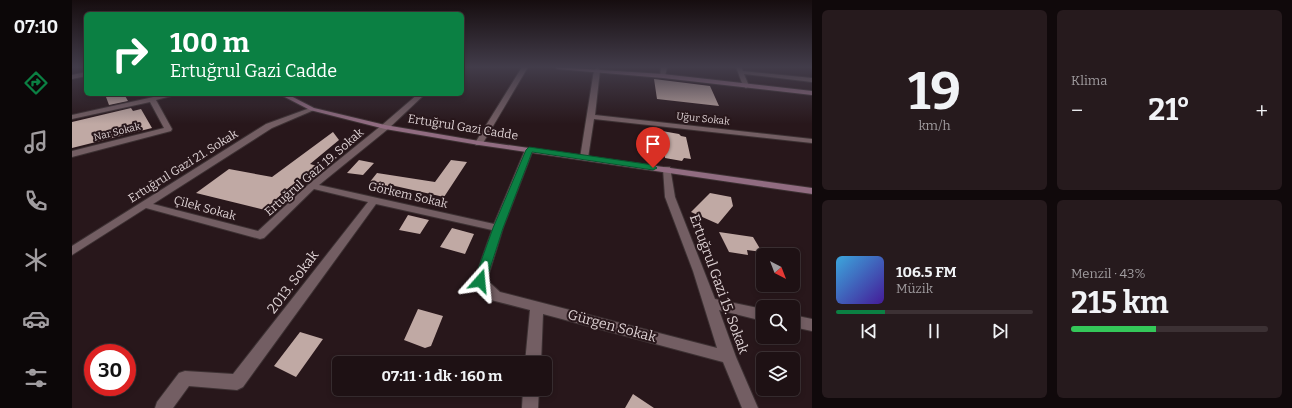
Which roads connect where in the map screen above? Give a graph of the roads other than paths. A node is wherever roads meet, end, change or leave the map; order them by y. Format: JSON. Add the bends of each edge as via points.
{"nodes":[{"id":1,"x":513,"y":86,"type":"edge"},
{"id":2,"x":595,"y":86,"type":"edge"},
{"id":3,"x":746,"y":86,"type":"edge"},
{"id":4,"x":811,"y":94,"type":"edge"},
{"id":5,"x":166,"y":96,"type":"edge"},
{"id":6,"x":286,"y":96,"type":"edge"},
{"id":7,"x":420,"y":96,"type":"edge"},
{"id":8,"x":152,"y":99,"type":"junction"},
{"id":9,"x":312,"y":110,"type":"junction"},
{"id":10,"x":72,"y":117,"type":"edge"},
{"id":11,"x":592,"y":117,"type":"junction"},
{"id":12,"x":385,"y":127,"type":"junction"},
{"id":13,"x":812,"y":141,"type":"edge"},
{"id":14,"x":479,"y":143,"type":"junction"},
{"id":15,"x":529,"y":150,"type":"junction"},
{"id":16,"x":72,"y":154,"type":"edge"},
{"id":17,"x":584,"y":158,"type":"junction"},
{"id":18,"x":667,"y":169,"type":"junction"},
{"id":19,"x":312,"y":186,"type":"junction"},
{"id":20,"x":812,"y":191,"type":"edge"},
{"id":21,"x":374,"y":200,"type":"junction"},
{"id":22,"x":145,"y":205,"type":"junction"},
{"id":23,"x":498,"y":228,"type":"junction"},
{"id":24,"x":260,"y":235,"type":"joint"},
{"id":25,"x":72,"y":251,"type":"edge"},
{"id":26,"x":710,"y":303,"type":"junction"},
{"id":27,"x":537,"y":307,"type":"junction"},
{"id":28,"x":756,"y":313,"type":"edge"},
{"id":29,"x":800,"y":322,"type":"edge"},
{"id":30,"x":812,"y":325,"type":"edge"},
{"id":31,"x":534,"y":356,"type":"edge"},
{"id":32,"x":728,"y":357,"type":"junction"},
{"id":33,"x":531,"y":396,"type":"edge"},
{"id":34,"x":163,"y":408,"type":"edge"},
{"id":35,"x":530,"y":408,"type":"edge"},
{"id":36,"x":750,"y":408,"type":"edge"}],
"edges":[{"from":1,"to":14,"type":"street"},
{"from":2,"to":11,"type":"street"},
{"from":3,"to":4,"type":"street"},
{"from":5,"to":8,"type":"street"},
{"from":6,"to":9,"type":"street","name":"Ertuğrul Gazi Cadde"},
{"from":7,"to":12,"type":"street","name":"Ertuğrul Gazi 19. Sokak"},
{"from":8,"to":10,"type":"street"},
{"from":8,"to":16,"type":"street","name":"Nar Sokak","via":[[168,130]]},
{"from":9,"to":12,"type":"street","name":"Ertuğrul Gazi Cadde"},
{"from":9,"to":22,"type":"street","name":"Ertuğrul Gazi 21. Sokak","via":[[269,126]]},
{"from":11,"to":13,"type":"street","name":"Uğur Sokak"},
{"from":11,"to":17,"type":"street"},
{"from":12,"to":14,"type":"street","name":"Ertuğrul Gazi Cadde"},
{"from":12,"to":19,"type":"street","name":"Ertuğrul Gazi 19. Sokak"},
{"from":14,"to":15,"type":"street","name":"Ertuğrul Gazi Cadde"},
{"from":15,"to":17,"type":"street","name":"Ertuğrul Gazi Cadde"},
{"from":15,"to":23,"type":"street"},
{"from":17,"to":18,"type":"street","name":"Ertuğrul Gazi Cadde"},
{"from":18,"to":20,"type":"street","name":"Ertuğrul Gazi Cadde"},
{"from":18,"to":26,"type":"street","name":"Ertuğrul Gazi 15. Sokak","via":[[670,196]]},
{"from":19,"to":21,"type":"street","name":"Görkem Sokak"},
{"from":19,"to":24,"type":"street","name":"Ertuğrul Gazi 19. Sokak"},
{"from":21,"to":23,"type":"street","name":"Görkem Sokak"},
{"from":21,"to":34,"type":"street","name":"2013. Sokak","via":[[237,382],[185,378]]},
{"from":22,"to":24,"type":"street","name":"Çilek Sokak"},
{"from":22,"to":25,"type":"street","name":"Ertuğrul Gazi 21. Sokak"},
{"from":23,"to":27,"type":"street","name":"Gürgen Sokak","via":[[480,281],[496,296]]},
{"from":26,"to":28,"type":"street"},
{"from":26,"to":32,"type":"street","name":"Ertuğrul Gazi 15. Sokak"},
{"from":27,"to":31,"type":"street"},
{"from":27,"to":32,"type":"street","name":"Gürgen Sokak"},
{"from":29,"to":30,"type":"street"},
{"from":32,"to":36,"type":"street","name":"Ertuğrul Gazi 15. Sokak"},
{"from":33,"to":35,"type":"street"}]}
